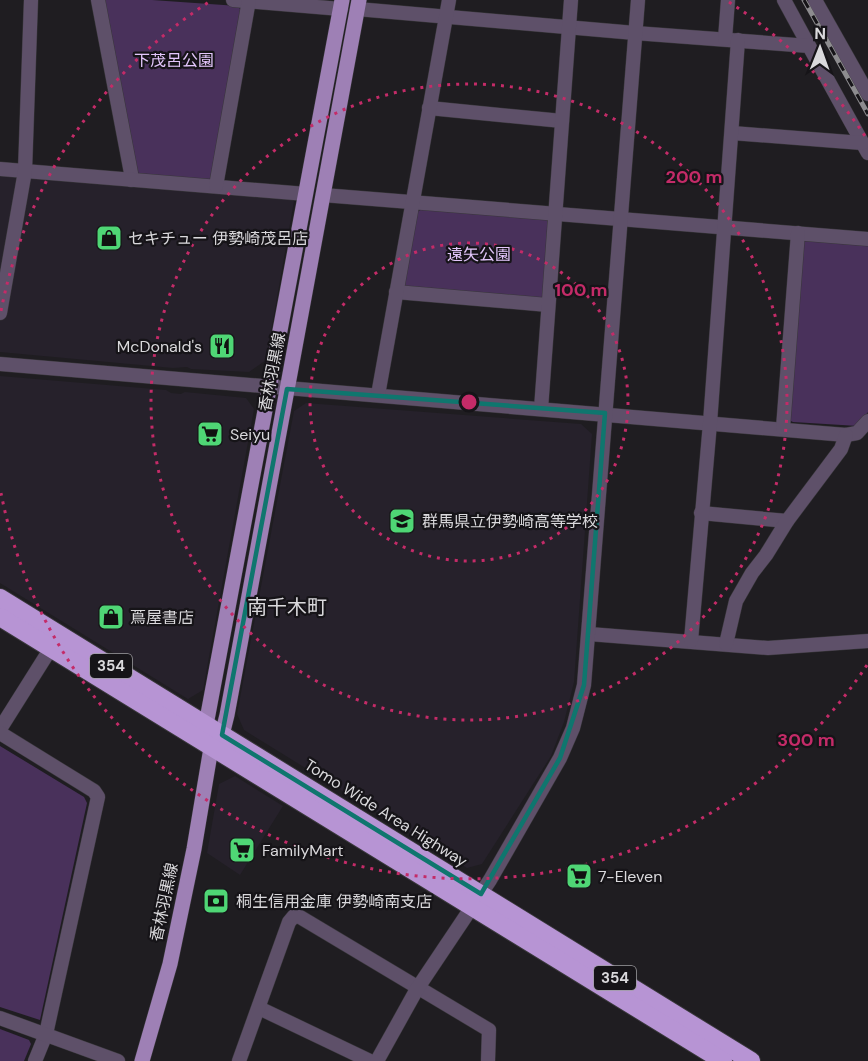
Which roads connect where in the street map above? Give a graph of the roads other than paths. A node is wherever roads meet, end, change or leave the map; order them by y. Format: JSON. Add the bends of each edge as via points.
{"nodes":[{"id":1,"x":31,"y":0,"type":"edge"},
{"id":2,"x":98,"y":0,"type":"edge"},
{"id":3,"x":233,"y":0,"type":"edge"},
{"id":4,"x":449,"y":0,"type":"edge"},
{"id":5,"x":572,"y":0,"type":"edge"},
{"id":6,"x":638,"y":0,"type":"edge"},
{"id":7,"x":728,"y":0,"type":"edge"},
{"id":8,"x":784,"y":0,"type":"edge"},
{"id":9,"x":815,"y":0,"type":"edge"},
{"id":10,"x":249,"y":1,"type":"edge"},
{"id":11,"x":342,"y":4,"type":"edge"},
{"id":12,"x":358,"y":5,"type":"edge"},
{"id":13,"x":446,"y":16,"type":"junction"},
{"id":14,"x":569,"y":27,"type":"junction"},
{"id":15,"x":635,"y":33,"type":"junction"},
{"id":16,"x":731,"y":40,"type":"junction"},
{"id":17,"x":809,"y":46,"type":"junction"},
{"id":18,"x":866,"y":87,"type":"edge"},
{"id":19,"x":429,"y":108,"type":"junction"},
{"id":20,"x":562,"y":120,"type":"junction"},
{"id":21,"x":732,"y":133,"type":"junction"},
{"id":22,"x":865,"y":148,"type":"edge"},
{"id":23,"x":0,"y":169,"type":"edge"},
{"id":24,"x":25,"y":171,"type":"junction"},
{"id":25,"x":131,"y":180,"type":"junction"},
{"id":26,"x":216,"y":186,"type":"junction"},
{"id":27,"x":306,"y":194,"type":"junction"},
{"id":28,"x":323,"y":195,"type":"junction"},
{"id":29,"x":413,"y":201,"type":"junction"},
{"id":30,"x":556,"y":214,"type":"junction"},
{"id":31,"x":622,"y":219,"type":"junction"},
{"id":32,"x":724,"y":226,"type":"junction"},
{"id":33,"x":798,"y":233,"type":"junction"},
{"id":34,"x":868,"y":239,"type":"edge"},
{"id":35,"x":396,"y":292,"type":"junction"},
{"id":36,"x":548,"y":305,"type":"junction"},
{"id":37,"x":0,"y":313,"type":"edge"},
{"id":38,"x":0,"y":364,"type":"edge"},
{"id":39,"x":270,"y":387,"type":"junction"},
{"id":40,"x":287,"y":389,"type":"junction"},
{"id":41,"x":378,"y":395,"type":"junction"},
{"id":42,"x":541,"y":409,"type":"junction"},
{"id":43,"x":605,"y":413,"type":"junction"},
{"id":44,"x":868,"y":421,"type":"edge"},
{"id":45,"x":710,"y":423,"type":"junction"},
{"id":46,"x":783,"y":429,"type":"junction"},
{"id":47,"x":846,"y":435,"type":"junction"},
{"id":48,"x":701,"y":513,"type":"junction"},
{"id":49,"x":787,"y":521,"type":"junction"},
{"id":50,"x":0,"y":598,"type":"edge"},
{"id":51,"x":0,"y":617,"type":"edge"},
{"id":52,"x":589,"y":634,"type":"junction"},
{"id":53,"x":691,"y":641,"type":"junction"},
{"id":54,"x":868,"y":641,"type":"edge"},
{"id":55,"x":726,"y":644,"type":"junction"},
{"id":56,"x":51,"y":648,"type":"junction"},
{"id":57,"x":206,"y":725,"type":"junction"},
{"id":58,"x":0,"y":731,"type":"edge"},
{"id":59,"x":217,"y":742,"type":"junction"},
{"id":60,"x":476,"y":901,"type":"junction"},
{"id":61,"x":417,"y":989,"type":"junction"},
{"id":62,"x":260,"y":1008,"type":"junction"},
{"id":63,"x":0,"y":1018,"type":"edge"},
{"id":64,"x":46,"y":1034,"type":"junction"},
{"id":65,"x":35,"y":1061,"type":"edge"},
{"id":66,"x":118,"y":1061,"type":"edge"},
{"id":67,"x":142,"y":1061,"type":"edge"},
{"id":68,"x":239,"y":1061,"type":"edge"},
{"id":69,"x":370,"y":1061,"type":"edge"},
{"id":70,"x":377,"y":1061,"type":"edge"},
{"id":71,"x":488,"y":1061,"type":"edge"},
{"id":72,"x":723,"y":1061,"type":"edge"},
{"id":73,"x":751,"y":1061,"type":"edge"}],
"edges":[{"from":1,"to":24,"type":"street"},
{"from":2,"to":25,"type":"street"},
{"from":3,"to":10,"type":"street"},
{"from":4,"to":13,"type":"street"},
{"from":5,"to":14,"type":"street"},
{"from":6,"to":15,"type":"street"},
{"from":7,"to":16,"type":"street"},
{"from":8,"to":17,"type":"street"},
{"from":9,"to":18,"type":"street"},
{"from":10,"to":11,"type":"street"},
{"from":10,"to":26,"type":"street"},
{"from":11,"to":27,"type":"main road","name":"香林羽黒線"},
{"from":12,"to":13,"type":"street"},
{"from":12,"to":28,"type":"main road","name":"香林羽黒線"},
{"from":13,"to":14,"type":"street"},
{"from":13,"to":19,"type":"street"},
{"from":14,"to":15,"type":"street"},
{"from":14,"to":20,"type":"street"},
{"from":15,"to":16,"type":"street"},
{"from":15,"to":31,"type":"street"},
{"from":16,"to":17,"type":"street"},
{"from":16,"to":21,"type":"street"},
{"from":17,"to":22,"type":"street"},
{"from":19,"to":20,"type":"street"},
{"from":19,"to":29,"type":"street"},
{"from":20,"to":30,"type":"street"},
{"from":21,"to":22,"type":"street"},
{"from":21,"to":32,"type":"street"},
{"from":23,"to":24,"type":"street"},
{"from":24,"to":25,"type":"street"},
{"from":24,"to":37,"type":"street"},
{"from":25,"to":26,"type":"street"},
{"from":26,"to":27,"type":"street"},
{"from":27,"to":39,"type":"main road","name":"香林羽黒線"},
{"from":28,"to":29,"type":"street"},
{"from":28,"to":40,"type":"main road","name":"香林羽黒線"},
{"from":29,"to":30,"type":"street"},
{"from":29,"to":35,"type":"street"},
{"from":30,"to":31,"type":"street"},
{"from":30,"to":36,"type":"street"},
{"from":31,"to":32,"type":"street"},
{"from":31,"to":43,"type":"street"},
{"from":32,"to":33,"type":"street"},
{"from":32,"to":45,"type":"street"},
{"from":33,"to":34,"type":"street"},
{"from":33,"to":46,"type":"street"},
{"from":35,"to":36,"type":"street"},
{"from":35,"to":41,"type":"street"},
{"from":36,"to":42,"type":"street"},
{"from":38,"to":39,"type":"street"},
{"from":39,"to":40,"type":"street"},
{"from":39,"to":57,"type":"main road","name":"香林羽黒線"},
{"from":40,"to":41,"type":"street"},
{"from":40,"to":59,"type":"main road","name":"香林羽黒線"},
{"from":41,"to":42,"type":"street"},
{"from":42,"to":43,"type":"street"},
{"from":43,"to":45,"type":"street"},
{"from":43,"to":52,"type":"street"},
{"from":44,"to":47,"type":"street","via":[[857,433]]},
{"from":45,"to":46,"type":"street"},
{"from":45,"to":48,"type":"street"},
{"from":46,"to":47,"type":"street"},
{"from":47,"to":49,"type":"street","via":[[841,449]]},
{"from":48,"to":49,"type":"street"},
{"from":48,"to":53,"type":"street"},
{"from":49,"to":55,"type":"street","via":[[736,601]]},
{"from":50,"to":57,"type":"highway","number":"354"},
{"from":51,"to":56,"type":"highway","number":"354"},
{"from":52,"to":53,"type":"street"},
{"from":52,"to":60,"type":"street","via":[[584,685],[573,728]]},
{"from":53,"to":55,"type":"street"},
{"from":54,"to":55,"type":"street","via":[[768,648]]},
{"from":56,"to":58,"type":"street"},
{"from":56,"to":59,"type":"highway","number":"354"},
{"from":57,"to":59,"type":"highway","number":"354"},
{"from":58,"to":64,"type":"street","via":[[98,797]]},
{"from":59,"to":60,"type":"highway","number":"354"},
{"from":59,"to":67,"type":"main road","name":"香林羽黒線","via":[[174,945]]},
{"from":60,"to":61,"type":"street"},
{"from":60,"to":72,"type":"highway","number":"354"},
{"from":60,"to":73,"type":"highway","number":"354"},
{"from":61,"to":62,"type":"street","via":[[294,916]]},
{"from":61,"to":70,"type":"street"},
{"from":61,"to":71,"type":"street","via":[[489,1030]]},
{"from":62,"to":68,"type":"street"},
{"from":62,"to":69,"type":"street"},
{"from":63,"to":64,"type":"street"},
{"from":64,"to":65,"type":"street"},
{"from":64,"to":66,"type":"street"}]}
